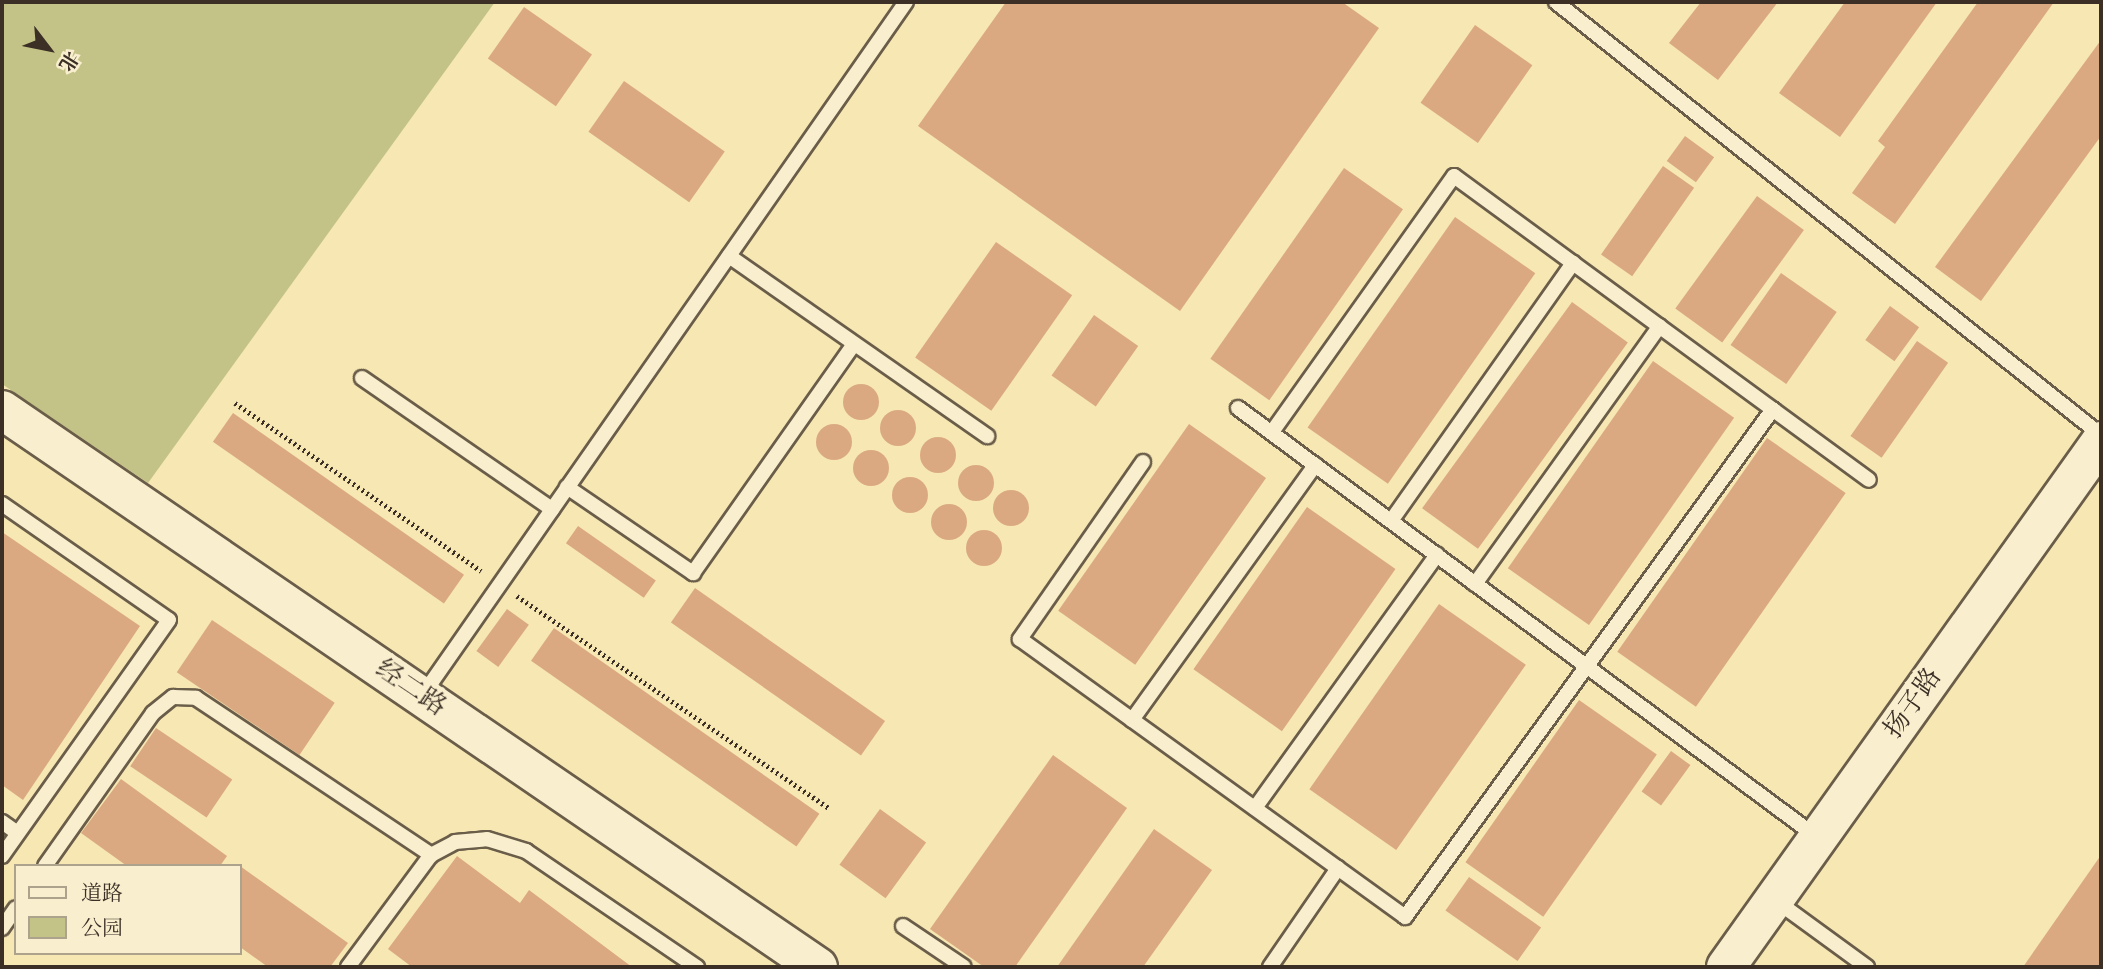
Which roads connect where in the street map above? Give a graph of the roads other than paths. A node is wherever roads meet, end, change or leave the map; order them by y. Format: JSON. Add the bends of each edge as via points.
{"nodes":[{"id":1,"x":905,"y":2,"type":"edge"},
{"id":2,"x":1556,"y":2,"type":"edge"},
{"id":3,"x":729,"y":256,"type":"junction"},
{"id":4,"x":1573,"y":263,"type":"junction"},
{"id":5,"x":1660,"y":326,"type":"junction"},
{"id":6,"x":854,"y":344,"type":"junction"},
{"id":7,"x":362,"y":378,"type":"dead end"},
{"id":8,"x":1238,"y":408,"type":"dead end"},
{"id":9,"x":2,"y":410,"type":"edge"},
{"id":10,"x":1773,"y":410,"type":"junction"},
{"id":11,"x":1272,"y":432,"type":"junction"},
{"id":12,"x":2101,"y":435,"type":"edge"},
{"id":13,"x":987,"y":436,"type":"dead end"},
{"id":14,"x":2101,"y":440,"type":"edge"},
{"id":15,"x":1143,"y":462,"type":"dead end"},
{"id":16,"x":1315,"y":465,"type":"junction"},
{"id":17,"x":1869,"y":480,"type":"dead end"},
{"id":18,"x":568,"y":487,"type":"junction"},
{"id":19,"x":2,"y":504,"type":"edge"},
{"id":20,"x":552,"y":509,"type":"junction"},
{"id":21,"x":1391,"y":521,"type":"junction"},
{"id":22,"x":1437,"y":555,"type":"junction"},
{"id":23,"x":1475,"y":584,"type":"junction"},
{"id":24,"x":1587,"y":666,"type":"junction"},
{"id":25,"x":422,"y":697,"type":"junction"},
{"id":26,"x":1132,"y":720,"type":"junction"},
{"id":27,"x":1255,"y":808,"type":"junction"},
{"id":28,"x":2,"y":822,"type":"edge"},
{"id":29,"x":18,"y":833,"type":"junction"},
{"id":30,"x":1818,"y":838,"type":"junction"},
{"id":31,"x":431,"y":855,"type":"junction"},
{"id":32,"x":2,"y":856,"type":"edge"},
{"id":33,"x":47,"y":864,"type":"edge"},
{"id":34,"x":1338,"y":868,"type":"junction"},
{"id":35,"x":1774,"y":900,"type":"junction"},
{"id":36,"x":14,"y":911,"type":"edge"},
{"id":37,"x":903,"y":926,"type":"dead end"},
{"id":38,"x":2,"y":928,"type":"edge"},
{"id":39,"x":348,"y":967,"type":"edge"},
{"id":40,"x":697,"y":967,"type":"edge"},
{"id":41,"x":818,"y":967,"type":"edge"},
{"id":42,"x":964,"y":967,"type":"edge"},
{"id":43,"x":1270,"y":967,"type":"edge"},
{"id":44,"x":1726,"y":967,"type":"edge"},
{"id":45,"x":1867,"y":967,"type":"edge"}],
"edges":[{"from":1,"to":3,"type":"lane"},
{"from":2,"to":12,"type":"lane"},
{"from":3,"to":6,"type":"lane"},
{"from":3,"to":18,"type":"lane"},
{"from":4,"to":5,"type":"lane"},
{"from":4,"to":11,"type":"lane","via":[[1454,176]]},
{"from":4,"to":21,"type":"lane"},
{"from":5,"to":10,"type":"lane"},
{"from":5,"to":23,"type":"lane"},
{"from":6,"to":13,"type":"lane"},
{"from":6,"to":18,"type":"lane","via":[[693,573]]},
{"from":7,"to":20,"type":"lane"},
{"from":8,"to":11,"type":"lane"},
{"from":9,"to":25,"type":"street","name":"经二路"},
{"from":10,"to":17,"type":"lane"},
{"from":10,"to":24,"type":"lane"},
{"from":11,"to":16,"type":"lane"},
{"from":14,"to":30,"type":"street","name":"扬子路"},
{"from":15,"to":26,"type":"lane","via":[[1020,639]]},
{"from":16,"to":21,"type":"lane"},
{"from":16,"to":26,"type":"lane"},
{"from":18,"to":20,"type":"lane"},
{"from":19,"to":29,"type":"lane","via":[[169,620]]},
{"from":20,"to":25,"type":"lane"},
{"from":21,"to":22,"type":"lane"},
{"from":22,"to":23,"type":"lane"},
{"from":22,"to":27,"type":"lane"},
{"from":23,"to":24,"type":"lane"},
{"from":24,"to":30,"type":"lane"},
{"from":24,"to":34,"type":"lane","via":[[1405,917]]},
{"from":25,"to":41,"type":"street","name":"经二路"},
{"from":26,"to":27,"type":"lane"},
{"from":27,"to":34,"type":"lane"},
{"from":28,"to":29,"type":"lane"},
{"from":29,"to":32,"type":"lane"},
{"from":30,"to":35,"type":"street","name":"扬子路"},
{"from":31,"to":33,"type":"lane","via":[[196,698],[173,697],[153,713]]},
{"from":31,"to":39,"type":"lane"},
{"from":31,"to":40,"type":"lane","via":[[455,842],[487,839],[526,851]]},
{"from":34,"to":43,"type":"lane"},
{"from":35,"to":44,"type":"street","name":"扬子路"},
{"from":35,"to":45,"type":"lane"},
{"from":36,"to":38,"type":"lane"},
{"from":37,"to":42,"type":"lane"}]}
